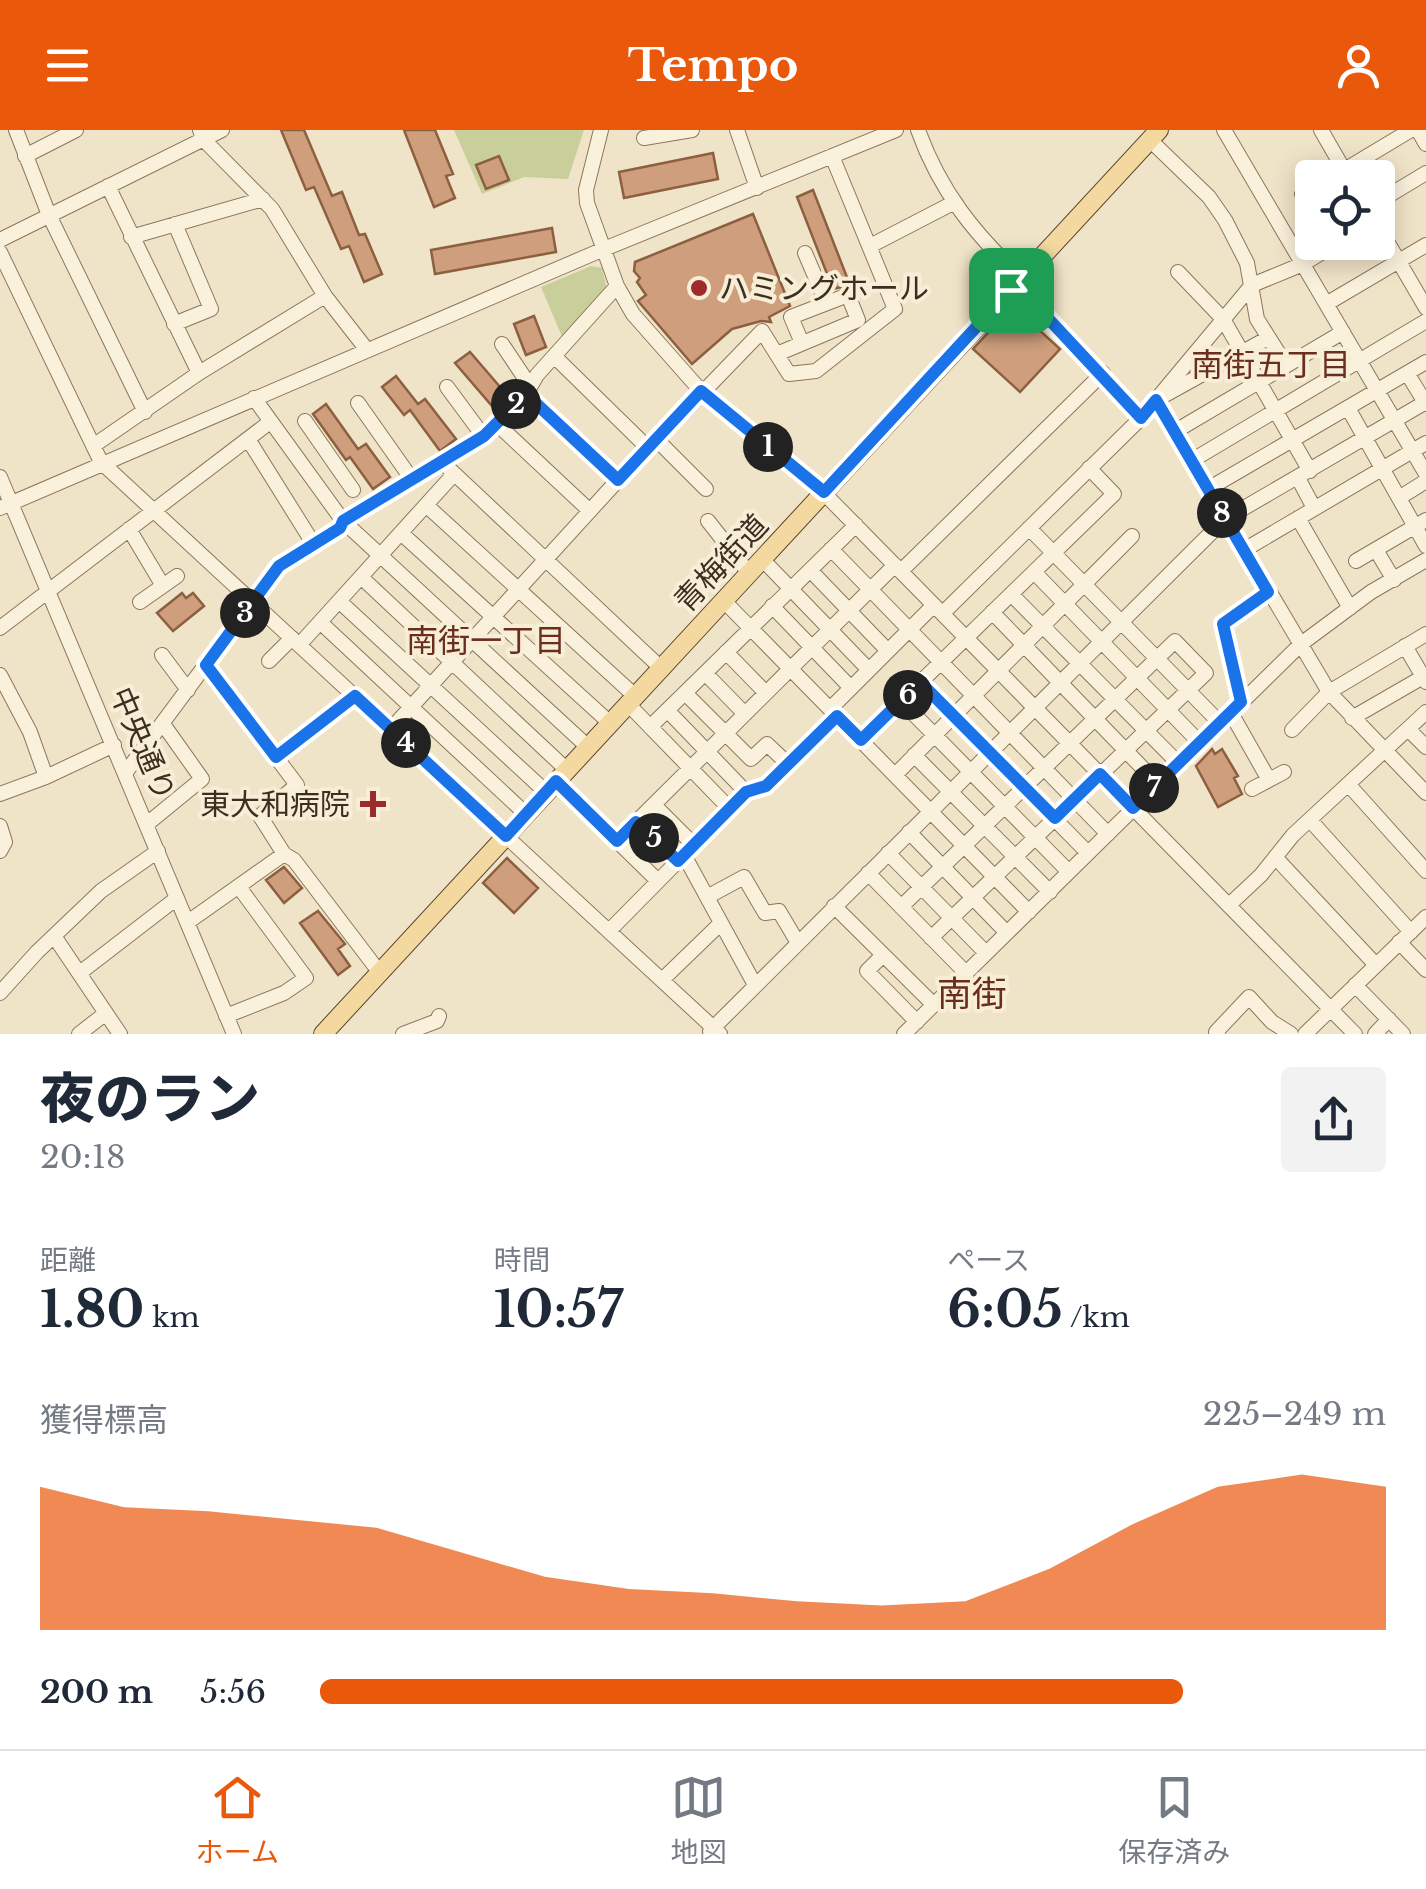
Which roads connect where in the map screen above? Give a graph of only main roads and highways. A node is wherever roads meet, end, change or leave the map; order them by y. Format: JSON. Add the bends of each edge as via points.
{"nodes":[{"id":1,"x":1154,"y":135,"type":"edge"},
{"id":2,"x":323,"y":1034,"type":"edge"}],
"edges":[{"from":1,"to":2,"type":"main road","name":"青梅街道"}]}
